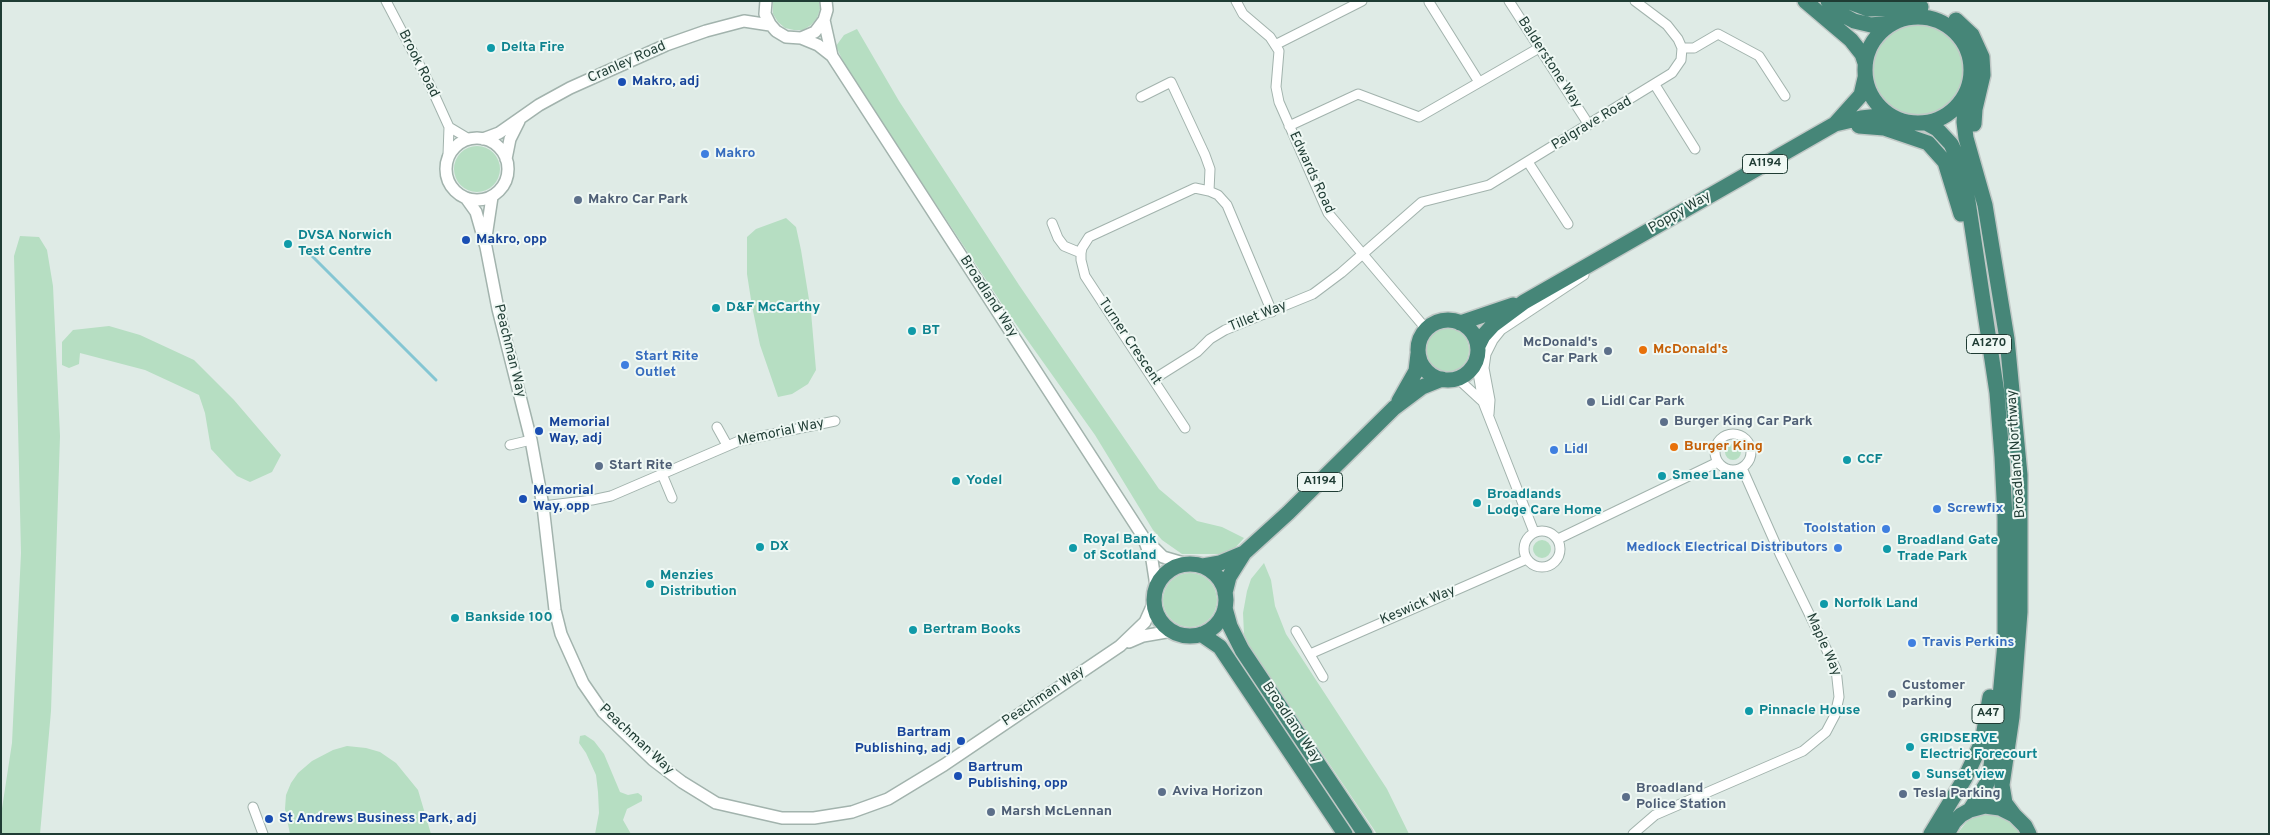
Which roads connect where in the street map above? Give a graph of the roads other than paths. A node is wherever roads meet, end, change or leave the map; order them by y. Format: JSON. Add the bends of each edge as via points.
{"nodes":[{"id":1,"x":386,"y":1,"type":"edge"},
{"id":2,"x":826,"y":1,"type":"edge"},
{"id":3,"x":1236,"y":1,"type":"edge"},
{"id":4,"x":1362,"y":1,"type":"edge"},
{"id":5,"x":1509,"y":1,"type":"edge"},
{"id":6,"x":1635,"y":1,"type":"edge"},
{"id":7,"x":1805,"y":1,"type":"edge"},
{"id":8,"x":1828,"y":1,"type":"edge"},
{"id":9,"x":1846,"y":1,"type":"edge"},
{"id":10,"x":1429,"y":2,"type":"edge"},
{"id":11,"x":765,"y":4,"type":"edge"},
{"id":12,"x":824,"y":20,"type":"junction"},
{"id":13,"x":744,"y":22,"type":"junction"},
{"id":14,"x":1893,"y":23,"type":"junction"},
{"id":15,"x":770,"y":25,"type":"junction"},
{"id":16,"x":801,"y":38,"type":"junction"},
{"id":17,"x":1275,"y":45,"type":"junction"},
{"id":18,"x":1539,"y":48,"type":"junction"},
{"id":19,"x":1682,"y":48,"type":"junction"},
{"id":20,"x":832,"y":56,"type":"junction"},
{"id":21,"x":1865,"y":70,"type":"junction"},
{"id":22,"x":1479,"y":82,"type":"junction"},
{"id":23,"x":1655,"y":85,"type":"junction"},
{"id":24,"x":1966,"y":94,"type":"junction"},
{"id":25,"x":1785,"y":96,"type":"dead end"},
{"id":26,"x":1141,"y":97,"type":"dead end"},
{"id":27,"x":1889,"y":115,"type":"junction"},
{"id":28,"x":519,"y":121,"type":"junction"},
{"id":29,"x":1926,"y":123,"type":"junction"},
{"id":30,"x":1835,"y":124,"type":"junction"},
{"id":31,"x":1589,"y":125,"type":"junction"},
{"id":32,"x":1289,"y":126,"type":"junction"},
{"id":33,"x":448,"y":127,"type":"junction"},
{"id":34,"x":469,"y":139,"type":"junction"},
{"id":35,"x":483,"y":139,"type":"junction"},
{"id":36,"x":1694,"y":149,"type":"dead end"},
{"id":37,"x":448,"y":155,"type":"junction"},
{"id":38,"x":506,"y":158,"type":"junction"},
{"id":39,"x":1528,"y":162,"type":"junction"},
{"id":40,"x":1209,"y":191,"type":"junction"},
{"id":41,"x":492,"y":197,"type":"junction"},
{"id":42,"x":466,"y":198,"type":"junction"},
{"id":43,"x":1695,"y":204,"type":"junction"},
{"id":44,"x":1985,"y":205,"type":"junction"},
{"id":45,"x":1052,"y":223,"type":"dead end"},
{"id":46,"x":1568,"y":224,"type":"dead end"},
{"id":47,"x":1624,"y":245,"type":"junction"},
{"id":48,"x":486,"y":247,"type":"junction"},
{"id":49,"x":1081,"y":253,"type":"junction"},
{"id":50,"x":1361,"y":254,"type":"junction"},
{"id":51,"x":1980,"y":287,"type":"junction"},
{"id":52,"x":1524,"y":302,"type":"junction"},
{"id":53,"x":1272,"y":312,"type":"junction"},
{"id":54,"x":1460,"y":323,"type":"junction"},
{"id":55,"x":1426,"y":330,"type":"junction"},
{"id":56,"x":1478,"y":346,"type":"junction"},
{"id":57,"x":1418,"y":354,"type":"junction"},
{"id":58,"x":1476,"y":361,"type":"junction"},
{"id":59,"x":1457,"y":378,"type":"junction"},
{"id":60,"x":1154,"y":379,"type":"junction"},
{"id":61,"x":1442,"y":379,"type":"junction"},
{"id":62,"x":1483,"y":402,"type":"junction"},
{"id":63,"x":1394,"y":408,"type":"junction"},
{"id":64,"x":1489,"y":414,"type":"junction"},
{"id":65,"x":835,"y":421,"type":"dead end"},
{"id":66,"x":717,"y":427,"type":"dead end"},
{"id":67,"x":1185,"y":428,"type":"dead end"},
{"id":68,"x":531,"y":440,"type":"junction"},
{"id":69,"x":510,"y":445,"type":"dead end"},
{"id":70,"x":727,"y":445,"type":"junction"},
{"id":71,"x":1718,"y":462,"type":"junction"},
{"id":72,"x":1742,"y":468,"type":"junction"},
{"id":73,"x":662,"y":474,"type":"junction"},
{"id":74,"x":672,"y":498,"type":"dead end"},
{"id":75,"x":543,"y":506,"type":"junction"},
{"id":76,"x":1534,"y":532,"type":"junction"},
{"id":77,"x":1144,"y":538,"type":"junction"},
{"id":78,"x":1558,"y":539,"type":"junction"},
{"id":79,"x":1244,"y":553,"type":"junction"},
{"id":80,"x":1526,"y":558,"type":"junction"},
{"id":81,"x":1187,"y":564,"type":"junction"},
{"id":82,"x":1203,"y":566,"type":"junction"},
{"id":83,"x":2004,"y":581,"type":"junction"},
{"id":84,"x":1156,"y":586,"type":"junction"},
{"id":85,"x":1225,"y":601,"type":"junction"},
{"id":86,"x":1154,"y":602,"type":"junction"},
{"id":87,"x":1172,"y":631,"type":"junction"},
{"id":88,"x":1296,"y":631,"type":"dead end"},
{"id":89,"x":1201,"y":634,"type":"junction"},
{"id":90,"x":1120,"y":646,"type":"junction"},
{"id":91,"x":1310,"y":654,"type":"junction"},
{"id":92,"x":1323,"y":677,"type":"dead end"},
{"id":93,"x":253,"y":807,"type":"dead end"},
{"id":94,"x":1970,"y":810,"type":"junction"},
{"id":95,"x":2014,"y":815,"type":"junction"},
{"id":96,"x":263,"y":834,"type":"edge"},
{"id":97,"x":1345,"y":834,"type":"edge"},
{"id":98,"x":1365,"y":834,"type":"edge"},
{"id":99,"x":1633,"y":834,"type":"edge"},
{"id":100,"x":1931,"y":834,"type":"edge"},
{"id":101,"x":1947,"y":834,"type":"edge"},
{"id":102,"x":2029,"y":834,"type":"edge"}],
"edges":[{"from":1,"to":33,"type":"street","name":"Brook Road"},
{"from":2,"to":12,"type":"street","name":"Broadland Way"},
{"from":3,"to":17,"type":"street","via":[[1243,14],[1270,36]]},
{"from":4,"to":17,"type":"street"},
{"from":5,"to":18,"type":"street","name":"Balderstone Way"},
{"from":6,"to":19,"type":"street","via":[[1668,26]]},
{"from":7,"to":21,"type":"highway","via":[[1851,40],[1862,54]]},
{"from":8,"to":14,"type":"highway","via":[[1854,21],[1871,25]]},
{"from":9,"to":44,"type":"highway","via":[[1868,10],[1920,7],[1937,10],[1952,17],[1972,35],[1983,65],[1974,121]]},
{"from":10,"to":22,"type":"street"},
{"from":11,"to":13,"type":"street","name":"Cranley Road"},
{"from":11,"to":15,"type":"street"},
{"from":12,"to":16,"type":"street","via":[[815,32]]},
{"from":12,"to":20,"type":"street","name":"Broadland Way"},
{"from":13,"to":15,"type":"street","name":"Cranley Road"},
{"from":13,"to":28,"type":"street","name":"Cranley Road","via":[[698,34],[608,71],[558,94]]},
{"from":14,"to":21,"type":"highway","via":[[1874,40]]},
{"from":14,"to":24,"type":"highway","via":[[1909,17],[1926,17],[1956,31],[1972,61],[1972,78]]},
{"from":15,"to":16,"type":"street","name":"Broadland Way","via":[[786,37]]},
{"from":16,"to":20,"type":"street","name":"Broadland Way"},
{"from":17,"to":32,"type":"street","name":"Edwards Road","via":[[1278,51],[1276,87]]},
{"from":18,"to":22,"type":"street"},
{"from":18,"to":31,"type":"street","name":"Balderstone Way"},
{"from":19,"to":23,"type":"street","name":"Palgrave Road","via":[[1681,60],[1672,73]]},
{"from":19,"to":25,"type":"street","via":[[1694,48],[1718,34],[1759,56]]},
{"from":20,"to":77,"type":"street","name":"Broadland Way"},
{"from":21,"to":27,"type":"highway","via":[[1869,92]]},
{"from":21,"to":30,"type":"highway","name":"Poppy Way","number":"A1194","via":[[1861,94]]},
{"from":22,"to":32,"type":"street","via":[[1419,117],[1358,94]]},
{"from":23,"to":31,"type":"street","name":"Palgrave Road"},
{"from":23,"to":36,"type":"street"},
{"from":24,"to":29,"type":"highway","via":[[1956,108],[1942,118]]},
{"from":24,"to":44,"type":"highway","name":"Broadland Northway","number":"A1270","via":[[1966,138]]},
{"from":26,"to":40,"type":"street","via":[[1171,82],[1206,155],[1210,170]]},
{"from":27,"to":29,"type":"highway","via":[[1913,124]]},
{"from":27,"to":30,"type":"highway","name":"Poppy Way","number":"A1194"},
{"from":28,"to":35,"type":"street","name":"Cranley Road"},
{"from":28,"to":38,"type":"street","name":"Cranley Road","via":[[510,139]]},
{"from":29,"to":51,"type":"highway","name":"Broadland Northway","number":"A1270","via":[[1944,135],[1959,161]]},
{"from":30,"to":43,"type":"highway","name":"Poppy Way","number":"A1194"},
{"from":31,"to":39,"type":"street","name":"Palgrave Road"},
{"from":32,"to":50,"type":"street","name":"Edwards Road","via":[[1328,213]]},
{"from":33,"to":34,"type":"street"},
{"from":33,"to":37,"type":"street","name":"Brook Road"},
{"from":34,"to":35,"type":"street"},
{"from":34,"to":37,"type":"street"},
{"from":35,"to":38,"type":"street","via":[[494,143]]},
{"from":37,"to":42,"type":"street","name":"Peachman Way","via":[[446,173],[450,185]]},
{"from":38,"to":41,"type":"street","name":"Peachman Way","via":[[506,179]]},
{"from":39,"to":46,"type":"street"},
{"from":39,"to":50,"type":"street","name":"Palgrave Road","via":[[1489,185],[1422,202]]},
{"from":40,"to":49,"type":"street","via":[[1195,188],[1089,237]]},
{"from":40,"to":53,"type":"street","via":[[1227,205]]},
{"from":41,"to":42,"type":"street","via":[[480,200]]},
{"from":41,"to":48,"type":"street","name":"Peachman Way","via":[[486,226]]},
{"from":42,"to":48,"type":"street","name":"Peachman Way","via":[[476,212]]},
{"from":43,"to":47,"type":"highway","name":"Poppy Way","number":"A1194"},
{"from":43,"to":51,"type":"highway","via":[[1741,186],[1853,126],[1884,128],[1915,137],[1928,143],[1944,162]]},
{"from":44,"to":95,"type":"highway","name":"Broadland Northway","number":"A1270","via":[[2007,338],[2020,475],[2020,612],[2012,716],[2002,785],[2005,803]]},
{"from":45,"to":49,"type":"street","via":[[1064,246]]},
{"from":47,"to":52,"type":"highway","name":"Poppy Way","number":"A1194"},
{"from":47,"to":64,"type":"street","via":[[1502,330],[1493,340],[1484,368],[1490,400]]},
{"from":48,"to":68,"type":"street","name":"Peachman Way"},
{"from":49,"to":60,"type":"street","name":"Turner Crescent","via":[[1085,276]]},
{"from":50,"to":53,"type":"street","name":"Tillet Way","via":[[1313,294]]},
{"from":50,"to":55,"type":"street","name":"Edwards Road"},
{"from":51,"to":83,"type":"highway","name":"Broadland Northway","number":"A1270","via":[[1997,393],[2002,457]]},
{"from":52,"to":54,"type":"highway","name":"Poppy Way","number":"A1194"},
{"from":52,"to":56,"type":"highway","name":"Poppy Way","number":"A1194","via":[[1493,325]]},
{"from":53,"to":60,"type":"street","name":"Tillet Way","via":[[1210,338],[1196,352]]},
{"from":54,"to":55,"type":"highway","via":[[1442,321]]},
{"from":54,"to":56,"type":"highway","via":[[1468,328]]},
{"from":55,"to":57,"type":"highway","via":[[1421,336]]},
{"from":56,"to":58,"type":"highway"},
{"from":57,"to":61,"type":"highway","via":[[1426,370]]},
{"from":57,"to":63,"type":"highway","number":"A1194","via":[[1416,371]]},
{"from":58,"to":59,"type":"highway"},
{"from":58,"to":62,"type":"street"},
{"from":59,"to":61,"type":"highway"},
{"from":59,"to":62,"type":"street"},
{"from":60,"to":67,"type":"street","name":"Turner Crescent"},
{"from":61,"to":63,"type":"highway","number":"A1194","via":[[1422,387]]},
{"from":62,"to":64,"type":"street"},
{"from":63,"to":79,"type":"highway","number":"A1194"},
{"from":64,"to":76,"type":"street"},
{"from":65,"to":70,"type":"street","name":"Memorial Way","via":[[755,436]]},
{"from":66,"to":70,"type":"street","name":"Memorial Way"},
{"from":68,"to":69,"type":"street"},
{"from":68,"to":75,"type":"street","name":"Peachman Way"},
{"from":70,"to":73,"type":"street","name":"Memorial Way"},
{"from":71,"to":72,"type":"street","via":[[1729,469]]},
{"from":71,"to":72,"type":"street","via":[[1716,453],[1720,440],[1729,435],[1740,436],[1751,449],[1749,460]]},
{"from":71,"to":78,"type":"street"},
{"from":72,"to":99,"type":"street","name":"Maple Way","via":[[1836,669],[1840,698],[1835,715],[1826,732],[1812,746],[1655,815]]},
{"from":73,"to":74,"type":"street"},
{"from":73,"to":75,"type":"street","name":"Memorial Way","via":[[611,496]]},
{"from":75,"to":90,"type":"street","name":"Peachman Way","via":[[561,634],[591,696],[629,737],[682,782],[716,803],[748,811],[782,818],[814,818],[852,812],[888,799]]},
{"from":76,"to":78,"type":"street","via":[[1549,531]]},
{"from":76,"to":80,"type":"street","via":[[1525,542]]},
{"from":77,"to":81,"type":"street","name":"Broadland Way","via":[[1163,557]]},
{"from":77,"to":84,"type":"street","name":"Broadland Way"},
{"from":78,"to":80,"type":"street","via":[[1560,551],[1549,566],[1536,566]]},
{"from":79,"to":82,"type":"highway","number":"A1194"},
{"from":79,"to":85,"type":"highway","number":"A1194","via":[[1228,577]]},
{"from":80,"to":91,"type":"street","name":"Keswick Way"},
{"from":81,"to":82,"type":"highway"},
{"from":81,"to":84,"type":"highway","via":[[1170,570]]},
{"from":82,"to":85,"type":"highway","via":[[1219,578]]},
{"from":83,"to":94,"type":"highway","name":"Broadland Northway","number":"A1270","via":[[2004,643],[1991,766],[1987,783]]},
{"from":83,"to":100,"type":"highway","number":"A47","via":[[1982,742],[1965,778]]},
{"from":84,"to":86,"type":"highway"},
{"from":85,"to":89,"type":"highway","via":[[1216,625]]},
{"from":85,"to":98,"type":"highway","name":"Broadland Way","via":[[1230,626],[1242,650]]},
{"from":86,"to":87,"type":"highway","via":[[1160,620]]},
{"from":86,"to":90,"type":"street","name":"Peachman Way","via":[[1145,622]]},
{"from":87,"to":89,"type":"highway","via":[[1186,636]]},
{"from":87,"to":90,"type":"street","name":"Peachman Way","via":[[1143,636]]},
{"from":88,"to":91,"type":"street"},
{"from":89,"to":97,"type":"highway","name":"Broadland Way","via":[[1220,647]]},
{"from":91,"to":92,"type":"street"},
{"from":93,"to":96,"type":"street"},
{"from":94,"to":95,"type":"highway","via":[[1985,806],[2000,808]]},
{"from":94,"to":101,"type":"highway","name":"Broadland Northway","via":[[1954,822]]},
{"from":95,"to":102,"type":"highway","name":"Broadland Northway"}]}
